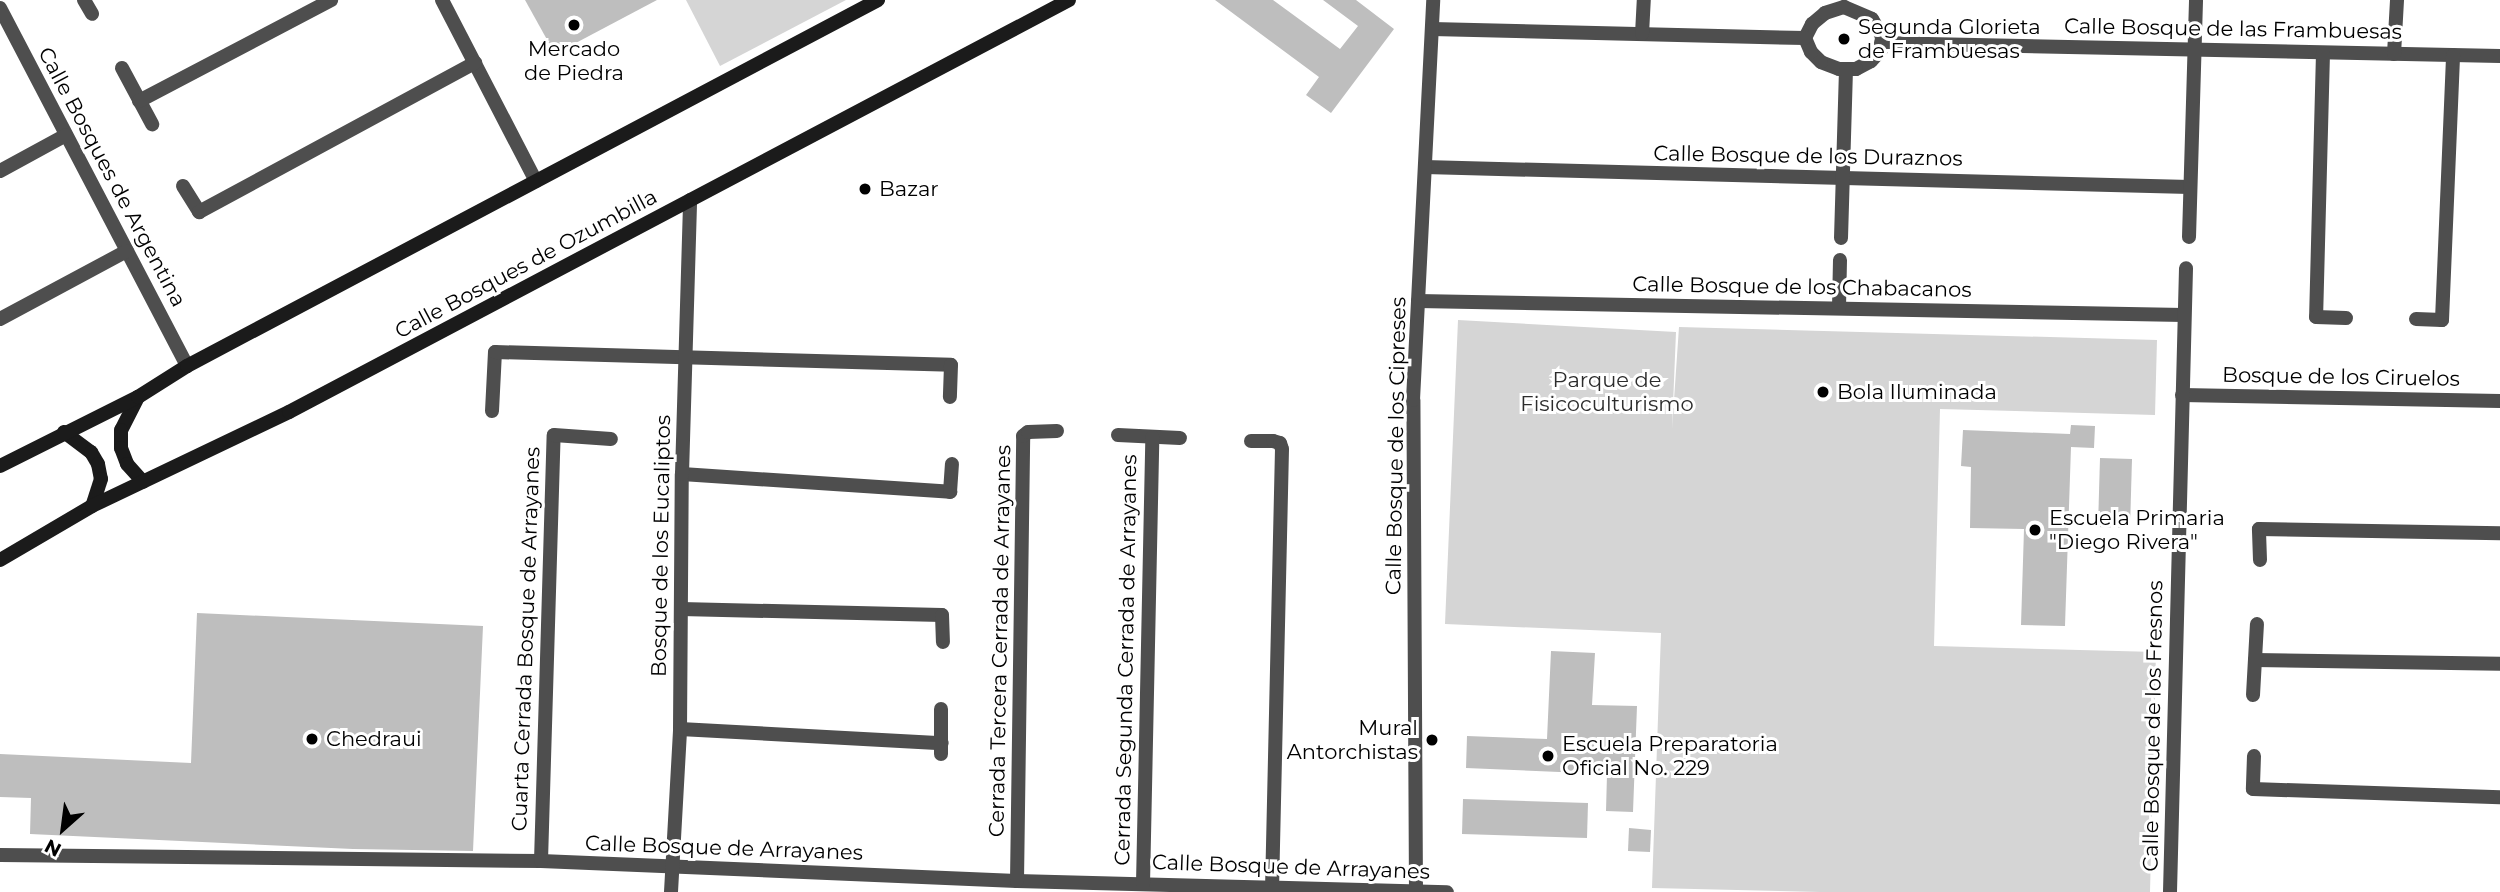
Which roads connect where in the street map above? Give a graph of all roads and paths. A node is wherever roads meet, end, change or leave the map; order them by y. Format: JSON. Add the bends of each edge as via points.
{"nodes":[{"id":1,"x":84,"y":0,"type":"edge"},
{"id":2,"x":331,"y":0,"type":"edge"},
{"id":3,"x":442,"y":0,"type":"edge"},
{"id":4,"x":878,"y":0,"type":"edge"},
{"id":5,"x":1069,"y":0,"type":"edge"},
{"id":6,"x":1433,"y":0,"type":"edge"},
{"id":7,"x":1644,"y":0,"type":"edge"},
{"id":8,"x":2196,"y":0,"type":"edge"},
{"id":9,"x":2397,"y":0,"type":"edge"},
{"id":10,"x":1844,"y":4,"type":"edge"},
{"id":11,"x":0,"y":8,"type":"edge"},
{"id":12,"x":92,"y":15,"type":"dead end"},
{"id":13,"x":4,"y":24,"type":"edge"},
{"id":14,"x":1432,"y":29,"type":"junction"},
{"id":15,"x":1642,"y":34,"type":"junction"},
{"id":16,"x":1805,"y":38,"type":"junction"},
{"id":17,"x":1881,"y":43,"type":"junction"},
{"id":18,"x":2195,"y":50,"type":"junction"},
{"id":19,"x":2323,"y":53,"type":"junction"},
{"id":20,"x":2394,"y":54,"type":"junction"},
{"id":21,"x":2453,"y":55,"type":"junction"},
{"id":22,"x":2500,"y":57,"type":"edge"},
{"id":23,"x":475,"y":63,"type":"junction"},
{"id":24,"x":122,"y":68,"type":"dead end"},
{"id":25,"x":1846,"y":69,"type":"junction"},
{"id":26,"x":139,"y":101,"type":"junction"},
{"id":27,"x":152,"y":124,"type":"dead end"},
{"id":28,"x":66,"y":135,"type":"junction"},
{"id":29,"x":1425,"y":167,"type":"junction"},
{"id":30,"x":0,"y":171,"type":"edge"},
{"id":31,"x":1843,"y":178,"type":"junction"},
{"id":32,"x":537,"y":181,"type":"junction"},
{"id":33,"x":183,"y":186,"type":"dead end"},
{"id":34,"x":2190,"y":187,"type":"junction"},
{"id":35,"x":690,"y":201,"type":"junction"},
{"id":36,"x":2189,"y":237,"type":"dead end"},
{"id":37,"x":1841,"y":239,"type":"dead end"},
{"id":38,"x":127,"y":251,"type":"junction"},
{"id":39,"x":1840,"y":260,"type":"dead end"},
{"id":40,"x":2186,"y":268,"type":"dead end"},
{"id":41,"x":1418,"y":301,"type":"junction"},
{"id":42,"x":1839,"y":309,"type":"junction"},
{"id":43,"x":2184,"y":315,"type":"junction"},
{"id":44,"x":2346,"y":318,"type":"dead end"},
{"id":45,"x":0,"y":319,"type":"edge"},
{"id":46,"x":2416,"y":319,"type":"dead end"},
{"id":47,"x":685,"y":359,"type":"junction"},
{"id":48,"x":187,"y":366,"type":"junction"},
{"id":49,"x":2182,"y":395,"type":"junction"},
{"id":50,"x":138,"y":397,"type":"junction"},
{"id":51,"x":950,"y":397,"type":"dead end"},
{"id":52,"x":2500,"y":401,"type":"edge"},
{"id":53,"x":492,"y":411,"type":"dead end"},
{"id":54,"x":1057,"y":431,"type":"dead end"},
{"id":55,"x":64,"y":432,"type":"junction"},
{"id":56,"x":1118,"y":435,"type":"dead end"},
{"id":57,"x":1152,"y":437,"type":"junction"},
{"id":58,"x":1180,"y":438,"type":"dead end"},
{"id":59,"x":611,"y":439,"type":"dead end"},
{"id":60,"x":1251,"y":441,"type":"dead end"},
{"id":61,"x":952,"y":464,"type":"dead end"},
{"id":62,"x":0,"y":466,"type":"edge"},
{"id":63,"x":682,"y":474,"type":"junction"},
{"id":64,"x":143,"y":482,"type":"junction"},
{"id":65,"x":92,"y":506,"type":"junction"},
{"id":66,"x":2500,"y":533,"type":"edge"},
{"id":67,"x":0,"y":560,"type":"edge"},
{"id":68,"x":2260,"y":561,"type":"dead end"},
{"id":69,"x":681,"y":609,"type":"junction"},
{"id":70,"x":2257,"y":624,"type":"dead end"},
{"id":71,"x":943,"y":642,"type":"dead end"},
{"id":72,"x":2255,"y":660,"type":"junction"},
{"id":73,"x":2500,"y":664,"type":"edge"},
{"id":74,"x":2253,"y":695,"type":"dead end"},
{"id":75,"x":941,"y":709,"type":"dead end"},
{"id":76,"x":680,"y":729,"type":"junction"},
{"id":77,"x":2254,"y":756,"type":"dead end"},
{"id":78,"x":2500,"y":796,"type":"edge"},
{"id":79,"x":0,"y":855,"type":"edge"},
{"id":80,"x":541,"y":861,"type":"junction"},
{"id":81,"x":672,"y":865,"type":"junction"},
{"id":82,"x":1017,"y":881,"type":"junction"},
{"id":83,"x":1143,"y":884,"type":"junction"},
{"id":84,"x":1272,"y":887,"type":"junction"},
{"id":85,"x":1416,"y":891,"type":"edge"},
{"id":86,"x":671,"y":892,"type":"edge"},
{"id":87,"x":1447,"y":892,"type":"edge"},
{"id":88,"x":2170,"y":892,"type":"edge"}],
"edges":[{"from":1,"to":12,"type":"street"},
{"from":2,"to":26,"type":"street"},
{"from":3,"to":23,"type":"street"},
{"from":4,"to":32,"type":"main road"},
{"from":5,"to":35,"type":"main road","name":"Calle Bosques de Ozumbilla"},
{"from":6,"to":14,"type":"street","name":"Calle Bosque de los Cipreses"},
{"from":7,"to":15,"type":"street"},
{"from":8,"to":18,"type":"street"},
{"from":9,"to":20,"type":"street"},
{"from":10,"to":16,"type":"street","via":[[1812,24]]},
{"from":10,"to":17,"type":"street","via":[[1872,19]]},
{"from":11,"to":13,"type":"street","name":"Calle Bosques de Argentina"},
{"from":13,"to":28,"type":"street","name":"Calle Bosques de Argentina"},
{"from":14,"to":15,"type":"street"},
{"from":14,"to":29,"type":"street","name":"Calle Bosque de los Cipreses"},
{"from":15,"to":16,"type":"street"},
{"from":16,"to":25,"type":"street","via":[[1821,62]]},
{"from":17,"to":18,"type":"street","name":"Calle Bosque de las Frambuesas"},
{"from":17,"to":25,"type":"street","via":[[1871,61]]},
{"from":18,"to":19,"type":"street","name":"Calle Bosque de las Frambuesas"},
{"from":18,"to":34,"type":"street"},
{"from":19,"to":20,"type":"street","name":"Calle Bosque de las Frambuesas"},
{"from":19,"to":44,"type":"street","via":[[2316,317]]},
{"from":20,"to":21,"type":"street","name":"Calle Bosque de las Frambuesas"},
{"from":21,"to":22,"type":"street","name":"Calle Bosque de las Frambuesas"},
{"from":21,"to":46,"type":"street","via":[[2442,320]]},
{"from":23,"to":32,"type":"street"},
{"from":23,"to":33,"type":"street","via":[[199,212]]},
{"from":24,"to":26,"type":"street"},
{"from":25,"to":31,"type":"street"},
{"from":26,"to":27,"type":"street"},
{"from":28,"to":30,"type":"street"},
{"from":28,"to":38,"type":"street","name":"Calle Bosques de Argentina"},
{"from":29,"to":31,"type":"street","name":"Calle Bosque de los Duraznos"},
{"from":29,"to":41,"type":"street","name":"Calle Bosque de los Cipreses"},
{"from":31,"to":34,"type":"street","name":"Calle Bosque de los Duraznos"},
{"from":31,"to":37,"type":"street"},
{"from":32,"to":48,"type":"main road"},
{"from":34,"to":36,"type":"street"},
{"from":35,"to":47,"type":"street","name":"Bosque de los Eucaliptos"},
{"from":35,"to":64,"type":"main road","name":"Calle Bosques de Ozumbilla","via":[[289,412]]},
{"from":38,"to":45,"type":"street"},
{"from":38,"to":48,"type":"street","name":"Calle Bosques de Argentina"},
{"from":39,"to":42,"type":"street"},
{"from":40,"to":43,"type":"street","name":"Calle Bosque de los Fresnos"},
{"from":41,"to":42,"type":"street","name":"Calle Bosque de los Chabacanos"},
{"from":41,"to":85,"type":"street","name":"Calle Bosque de los Cipreses","via":[[1413,400]]},
{"from":42,"to":43,"type":"street","name":"Calle Bosque de los Chabacanos"},
{"from":43,"to":49,"type":"street","name":"Calle Bosque de los Fresnos"},
{"from":47,"to":51,"type":"street","via":[[951,365]]},
{"from":47,"to":53,"type":"street","via":[[495,352]]},
{"from":47,"to":63,"type":"street","name":"Bosque de los Eucaliptos"},
{"from":48,"to":50,"type":"main road"},
{"from":49,"to":52,"type":"street","name":"Bosque de los Ciruelos"},
{"from":49,"to":88,"type":"street","name":"Calle Bosque de los Fresnos"},
{"from":50,"to":55,"type":"main road"},
{"from":50,"to":64,"type":"main road","via":[[121,430],[121,448],[127,464]]},
{"from":54,"to":82,"type":"street","name":"Cerrada Tercera Cerrada de Arrayanes","via":[[1023,436]]},
{"from":55,"to":62,"type":"main road"},
{"from":55,"to":65,"type":"main road","via":[[91,452],[98,464],[101,479]]},
{"from":56,"to":57,"type":"street","name":"Cerrada Segunda Cerrada de Arrayanes"},
{"from":57,"to":58,"type":"street","name":"Cerrada Segunda Cerrada de Arrayanes"},
{"from":57,"to":83,"type":"street","name":"Cerrada Segunda Cerrada de Arrayanes"},
{"from":59,"to":80,"type":"street","name":"Cuarta Cerrada Bosque de Arrayanes","via":[[554,435]]},
{"from":60,"to":84,"type":"street","via":[[1273,441],[1282,449]]},
{"from":61,"to":63,"type":"street","via":[[950,492]]},
{"from":63,"to":69,"type":"street","name":"Bosque de los Eucaliptos"},
{"from":64,"to":65,"type":"main road","name":"Calle Bosques de Ozumbilla"},
{"from":65,"to":67,"type":"main road","name":"Calle Bosques de Ozumbilla"},
{"from":66,"to":68,"type":"street","via":[[2259,529]]},
{"from":69,"to":71,"type":"street","via":[[942,615]]},
{"from":69,"to":76,"type":"street","name":"Bosque de los Eucaliptos"},
{"from":70,"to":72,"type":"street"},
{"from":72,"to":73,"type":"street"},
{"from":72,"to":74,"type":"street"},
{"from":75,"to":76,"type":"street","via":[[941,749]]},
{"from":76,"to":81,"type":"street","name":"Bosque de los Eucaliptos"},
{"from":77,"to":78,"type":"street","via":[[2253,789]]},
{"from":79,"to":80,"type":"street","name":"Calle Bosque de Arrayanes"},
{"from":80,"to":81,"type":"street","name":"Calle Bosque de Arrayanes"},
{"from":81,"to":82,"type":"street","name":"Calle Bosque de Arrayanes"},
{"from":81,"to":86,"type":"street","name":"Bosque de los Eucaliptos"},
{"from":82,"to":83,"type":"street","name":"Calle Bosque de Arrayanes"},
{"from":83,"to":84,"type":"street","name":"Calle Bosque de Arrayanes"},
{"from":84,"to":85,"type":"street","name":"Calle Bosque de Arrayanes"},
{"from":85,"to":87,"type":"street","name":"Calle Bosque de Arrayanes"}]}
